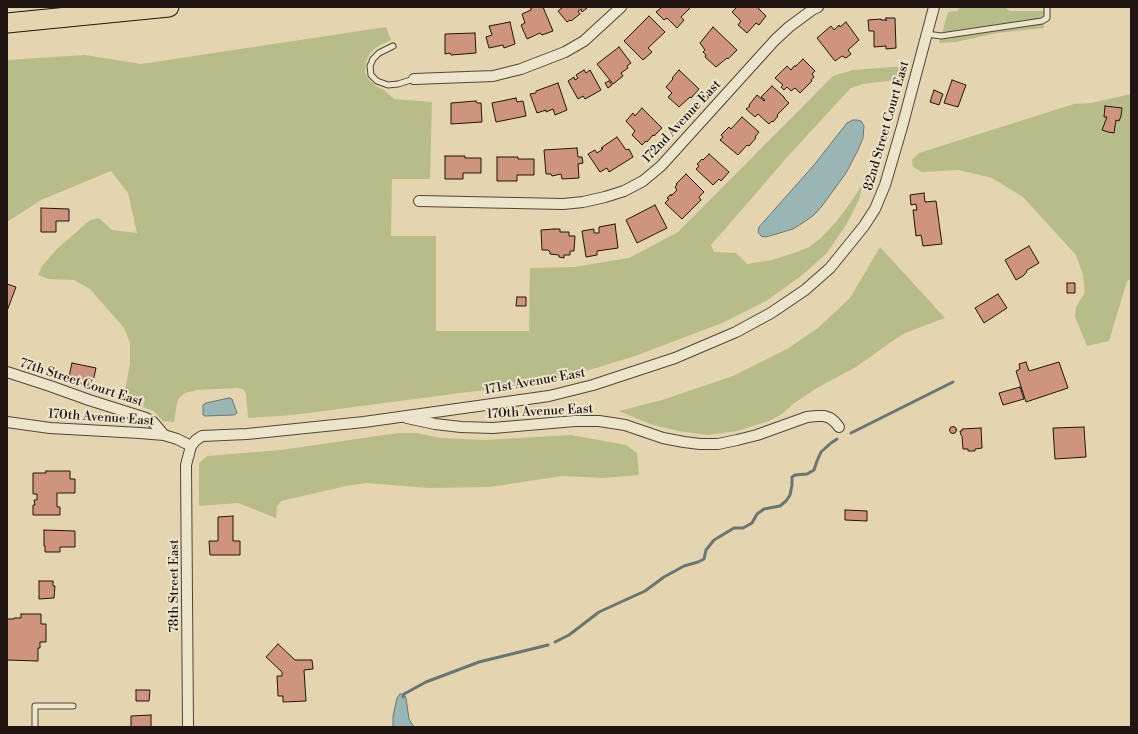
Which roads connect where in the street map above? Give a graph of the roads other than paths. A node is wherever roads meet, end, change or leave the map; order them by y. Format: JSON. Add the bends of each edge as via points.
{"nodes":[{"id":1,"x":169,"y":7,"type":"edge"},
{"id":2,"x":621,"y":7,"type":"edge"},
{"id":3,"x":818,"y":7,"type":"edge"},
{"id":4,"x":934,"y":7,"type":"edge"},
{"id":5,"x":1047,"y":7,"type":"edge"},
{"id":6,"x":7,"y":22,"type":"edge"},
{"id":7,"x":927,"y":34,"type":"junction"},
{"id":8,"x":393,"y":46,"type":"dead end"},
{"id":9,"x":414,"y":79,"type":"joint"},
{"id":10,"x":419,"y":201,"type":"dead end"},
{"id":11,"x":849,"y":245,"type":"joint"},
{"id":12,"x":7,"y":372,"type":"edge"},
{"id":13,"x":399,"y":417,"type":"junction"},
{"id":14,"x":7,"y":422,"type":"edge"},
{"id":15,"x":839,"y":428,"type":"dead end"},
{"id":16,"x":164,"y":435,"type":"junction"},
{"id":17,"x":192,"y":446,"type":"junction"},
{"id":18,"x":73,"y":706,"type":"dead end"},
{"id":19,"x":35,"y":727,"type":"edge"},
{"id":20,"x":188,"y":727,"type":"edge"}],
"edges":[{"from":1,"to":6,"type":"highway"},
{"from":2,"to":9,"type":"street","via":[[584,41],[565,52],[521,69],[492,76]]},
{"from":3,"to":10,"type":"street","name":"172nd Avenue East","via":[[775,40],[661,166],[643,181],[624,191],[583,202],[563,204]]},
{"from":4,"to":7,"type":"street","name":"82nd Street Court East"},
{"from":5,"to":7,"type":"lane","via":[[1047,18],[1042,21],[941,36]]},
{"from":7,"to":11,"type":"street","name":"82nd Street Court East","via":[[884,185],[875,208]]},
{"from":8,"to":9,"type":"lane","via":[[372,59],[371,74],[377,81],[388,85]]},
{"from":11,"to":13,"type":"street","name":"171st Avenue East","via":[[830,268],[806,290],[771,314],[675,358],[593,385],[549,396]]},
{"from":12,"to":16,"type":"street","name":"77th Street Court East","via":[[146,418]]},
{"from":13,"to":15,"type":"street","name":"170th Avenue East","via":[[434,424],[493,428],[575,421],[599,422],[625,425],[663,438],[700,444],[737,440],[808,417],[830,418]]},
{"from":13,"to":17,"type":"street","name":"171st Avenue East","via":[[247,434],[202,436]]},
{"from":14,"to":16,"type":"street","name":"170th Avenue East","via":[[50,428]]},
{"from":16,"to":17,"type":"street","name":"170th Avenue East"},
{"from":17,"to":20,"type":"street","name":"78th Street East","via":[[186,466]]},
{"from":18,"to":19,"type":"lane","via":[[35,706]]}]}
